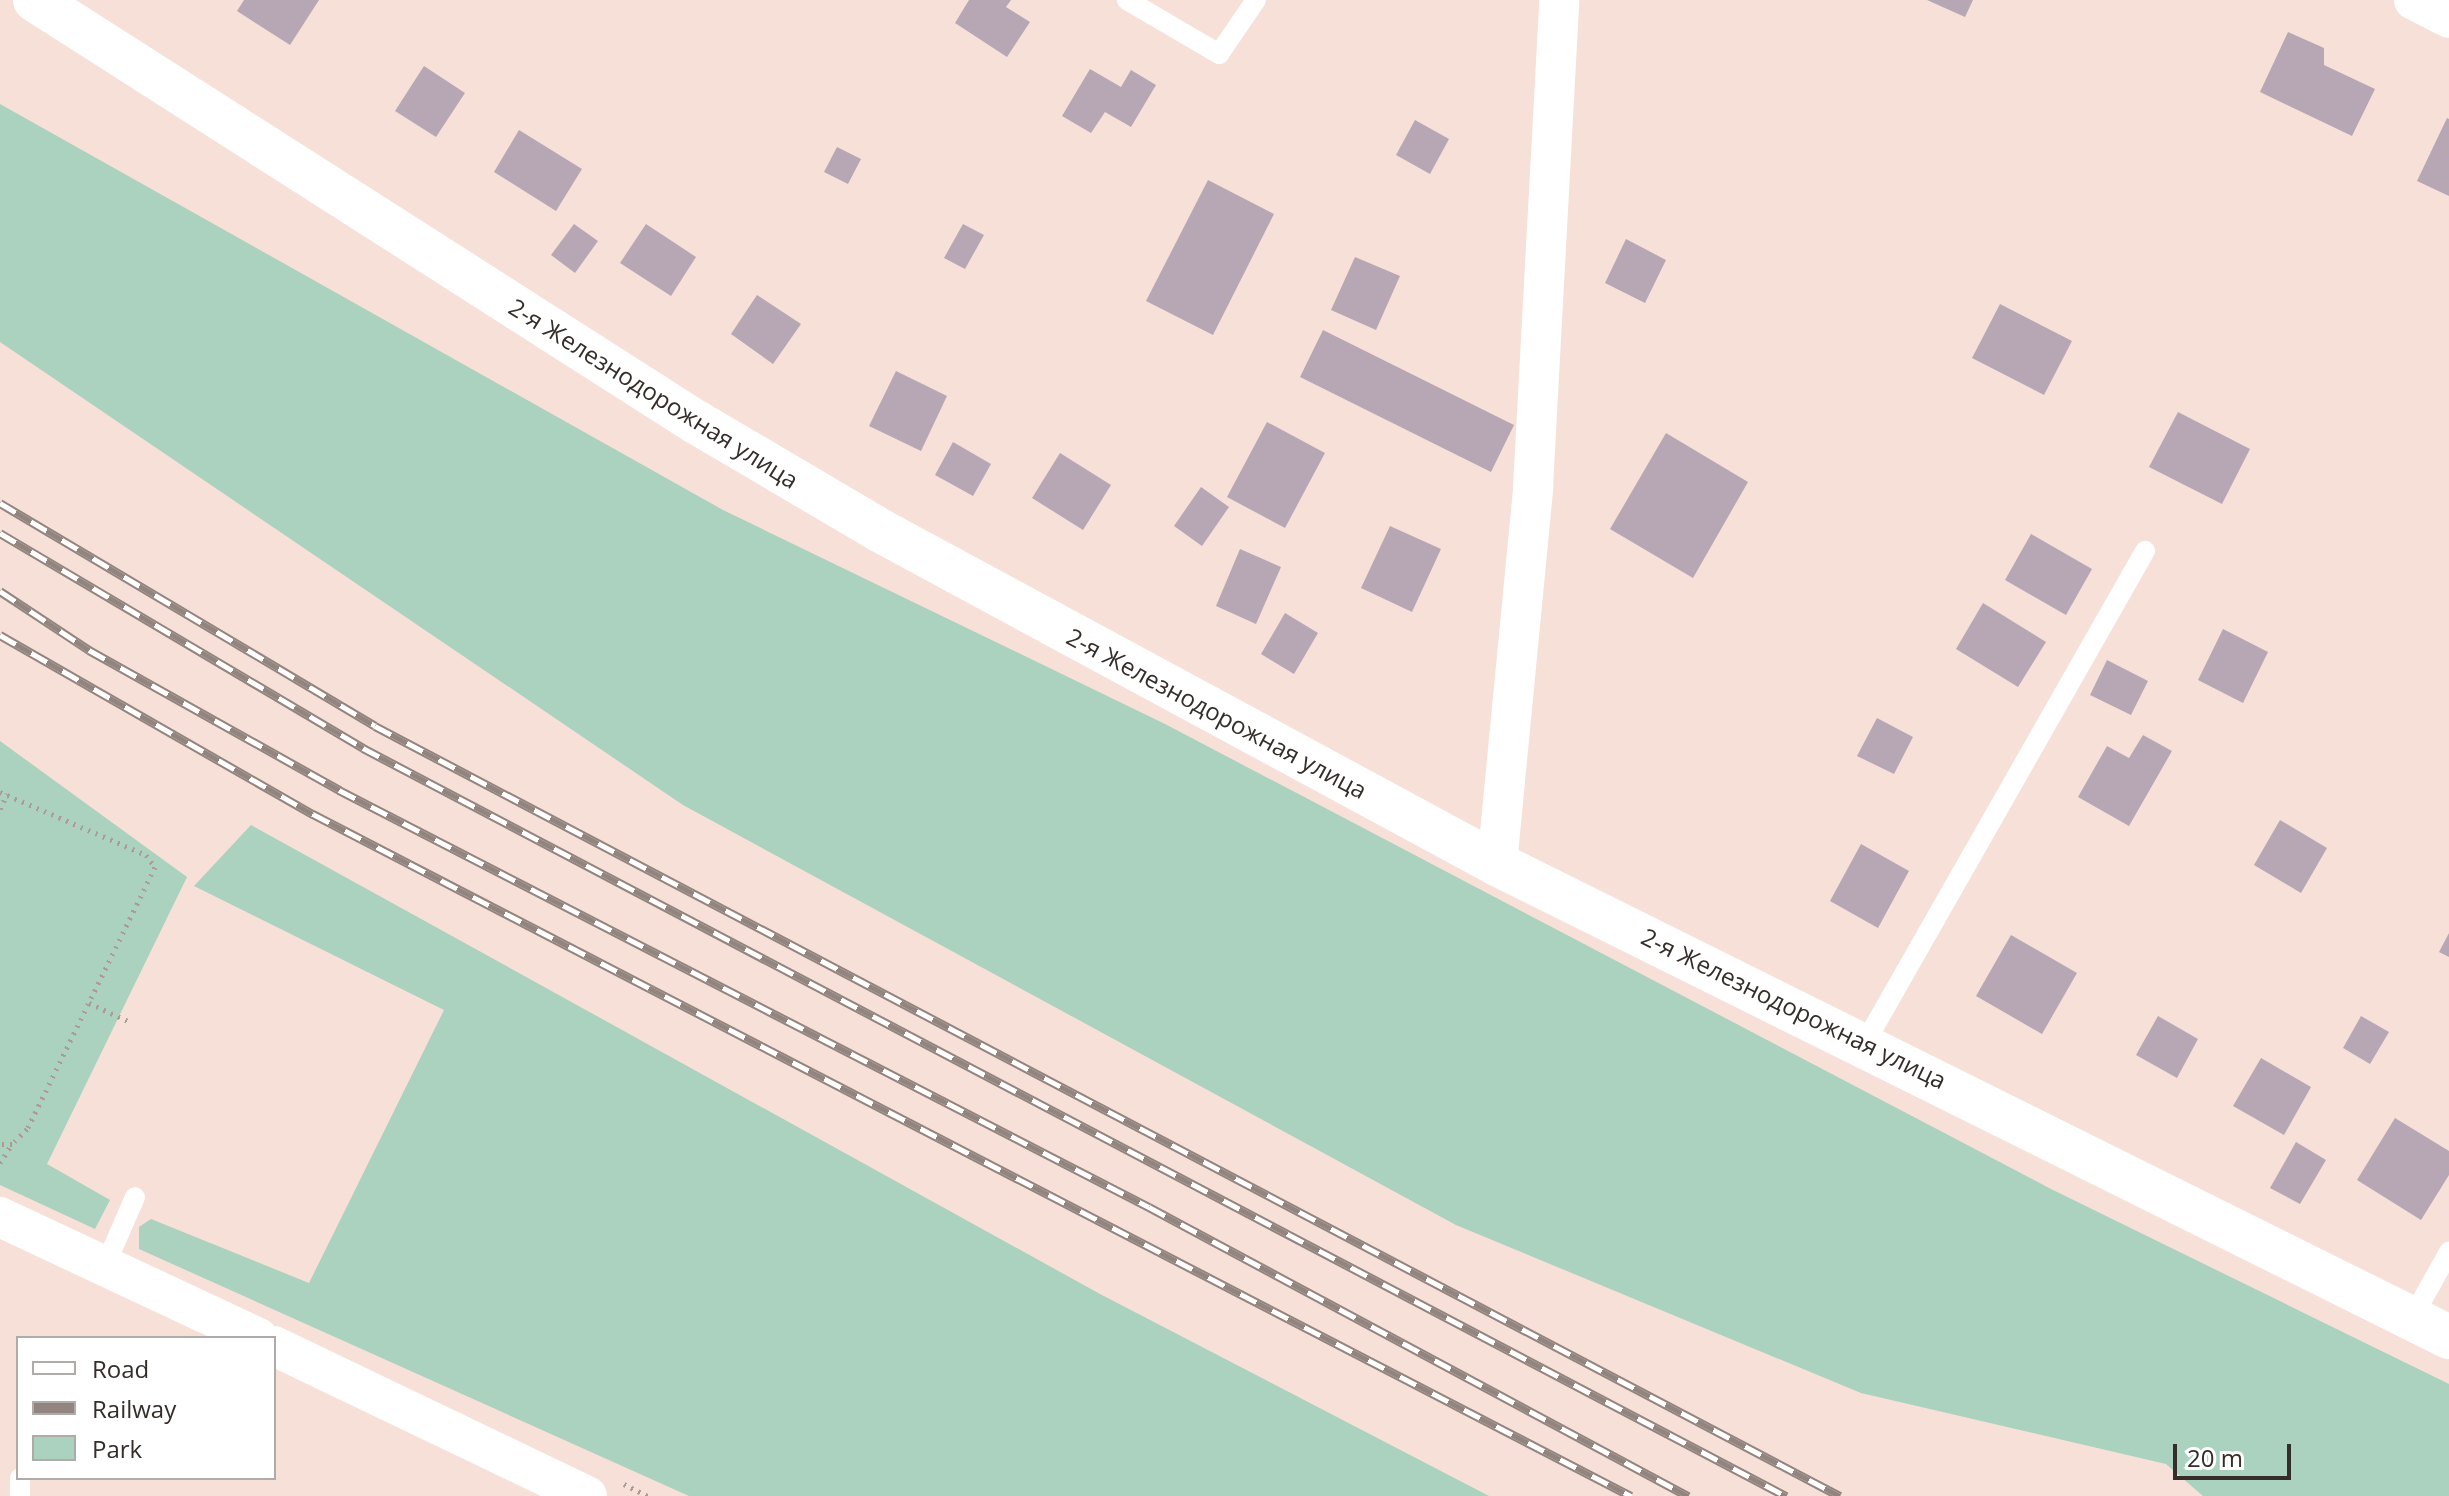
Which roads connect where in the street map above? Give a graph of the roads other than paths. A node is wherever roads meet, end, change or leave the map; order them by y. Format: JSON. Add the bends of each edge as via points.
{"nodes":[{"id":1,"x":35,"y":0,"type":"edge"},
{"id":2,"x":1127,"y":0,"type":"edge"},
{"id":3,"x":1256,"y":0,"type":"edge"},
{"id":4,"x":1559,"y":0,"type":"edge"},
{"id":5,"x":2414,"y":0,"type":"edge"},
{"id":6,"x":2449,"y":18,"type":"edge"},
{"id":7,"x":2145,"y":551,"type":"dead end"},
{"id":8,"x":1497,"y":864,"type":"junction"},
{"id":9,"x":1866,"y":1041,"type":"junction"},
{"id":10,"x":135,"y":1197,"type":"dead end"},
{"id":11,"x":0,"y":1217,"type":"edge"},
{"id":12,"x":2449,"y":1252,"type":"edge"},
{"id":13,"x":105,"y":1266,"type":"junction"},
{"id":14,"x":2431,"y":1328,"type":"edge"},
{"id":15,"x":254,"y":1336,"type":"edge"},
{"id":16,"x":276,"y":1347,"type":"edge"},
{"id":17,"x":587,"y":1496,"type":"edge"}],
"edges":[{"from":1,"to":8,"type":"street","name":"2-я Железнодорожная улица","via":[[696,422]]},
{"from":2,"to":3,"type":"lane","via":[[1219,54]]},
{"from":4,"to":8,"type":"street","via":[[1532,503]]},
{"from":5,"to":6,"type":"street"},
{"from":7,"to":9,"type":"lane"},
{"from":8,"to":9,"type":"street","name":"2-я Железнодорожная улица"},
{"from":9,"to":14,"type":"street","name":"2-я Железнодорожная улица"},
{"from":10,"to":13,"type":"lane"},
{"from":11,"to":13,"type":"street"},
{"from":12,"to":14,"type":"lane"},
{"from":13,"to":15,"type":"street"},
{"from":16,"to":17,"type":"street"}]}
